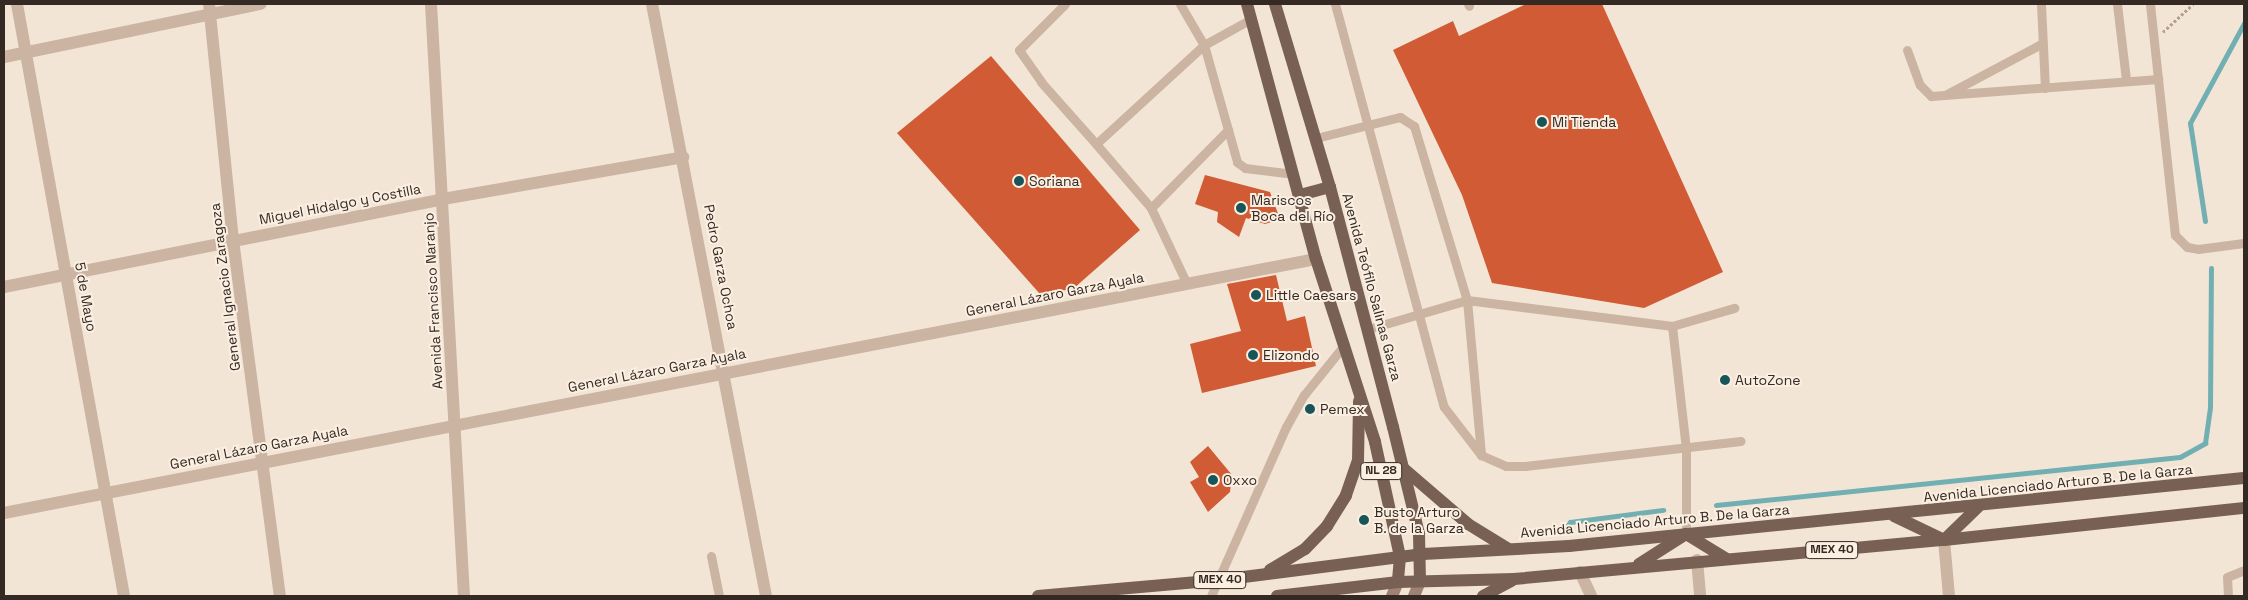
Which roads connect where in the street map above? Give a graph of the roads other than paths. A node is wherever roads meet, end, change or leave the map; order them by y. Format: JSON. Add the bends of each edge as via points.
{"nodes":[{"id":1,"x":17,"y":4,"type":"edge"},
{"id":2,"x":261,"y":4,"type":"edge"},
{"id":3,"x":431,"y":4,"type":"edge"},
{"id":4,"x":652,"y":4,"type":"edge"},
{"id":5,"x":1066,"y":4,"type":"edge"},
{"id":6,"x":1180,"y":4,"type":"edge"},
{"id":7,"x":1247,"y":4,"type":"edge"},
{"id":8,"x":1275,"y":4,"type":"edge"},
{"id":9,"x":1335,"y":4,"type":"edge"},
{"id":10,"x":2041,"y":4,"type":"edge"},
{"id":11,"x":2117,"y":4,"type":"edge"},
{"id":12,"x":2150,"y":4,"type":"edge"},
{"id":13,"x":210,"y":9,"type":"edge"},
{"id":14,"x":1251,"y":19,"type":"junction"},
{"id":15,"x":2041,"y":44,"type":"junction"},
{"id":16,"x":1204,"y":45,"type":"junction"},
{"id":17,"x":1907,"y":50,"type":"dead end"},
{"id":18,"x":26,"y":52,"type":"junction"},
{"id":19,"x":4,"y":57,"type":"edge"},
{"id":20,"x":2158,"y":79,"type":"junction"},
{"id":21,"x":2126,"y":80,"type":"junction"},
{"id":22,"x":2045,"y":88,"type":"junction"},
{"id":23,"x":1943,"y":96,"type":"junction"},
{"id":24,"x":1366,"y":126,"type":"junction"},
{"id":25,"x":1228,"y":130,"type":"junction"},
{"id":26,"x":1316,"y":138,"type":"junction"},
{"id":27,"x":1096,"y":144,"type":"junction"},
{"id":28,"x":683,"y":157,"type":"junction"},
{"id":29,"x":1294,"y":174,"type":"junction"},
{"id":30,"x":1330,"y":187,"type":"junction"},
{"id":31,"x":1300,"y":195,"type":"junction"},
{"id":32,"x":443,"y":199,"type":"junction"},
{"id":33,"x":1151,"y":208,"type":"junction"},
{"id":34,"x":233,"y":240,"type":"junction"},
{"id":35,"x":2244,"y":243,"type":"edge"},
{"id":36,"x":1316,"y":259,"type":"junction"},
{"id":37,"x":67,"y":273,"type":"junction"},
{"id":38,"x":1187,"y":284,"type":"junction"},
{"id":39,"x":4,"y":287,"type":"edge"},
{"id":40,"x":1467,"y":300,"type":"junction"},
{"id":41,"x":1734,"y":308,"type":"dead end"},
{"id":42,"x":1418,"y":314,"type":"junction"},
{"id":43,"x":1672,"y":326,"type":"junction"},
{"id":44,"x":1368,"y":329,"type":"junction"},
{"id":45,"x":1345,"y":344,"type":"junction"},
{"id":46,"x":726,"y":372,"type":"junction"},
{"id":47,"x":1360,"y":386,"type":"junction"},
{"id":48,"x":454,"y":425,"type":"junction"},
{"id":49,"x":1741,"y":441,"type":"dead end"},
{"id":50,"x":1686,"y":449,"type":"junction"},
{"id":51,"x":1481,"y":455,"type":"junction"},
{"id":52,"x":261,"y":460,"type":"junction"},
{"id":53,"x":1403,"y":468,"type":"junction"},
{"id":54,"x":2244,"y":478,"type":"edge"},
{"id":55,"x":104,"y":493,"type":"junction"},
{"id":56,"x":1978,"y":507,"type":"junction"},
{"id":57,"x":2244,"y":508,"type":"edge"},
{"id":58,"x":4,"y":513,"type":"edge"},
{"id":59,"x":1894,"y":516,"type":"junction"},
{"id":60,"x":1686,"y":534,"type":"junction"},
{"id":61,"x":1944,"y":540,"type":"junction"},
{"id":62,"x":1507,"y":548,"type":"junction"},
{"id":63,"x":1423,"y":554,"type":"junction"},
{"id":64,"x":711,"y":556,"type":"dead end"},
{"id":65,"x":1400,"y":557,"type":"junction"},
{"id":66,"x":1727,"y":559,"type":"junction"},
{"id":67,"x":1697,"y":560,"type":"junction"},
{"id":68,"x":1637,"y":566,"type":"junction"},
{"id":69,"x":2244,"y":570,"type":"edge"},
{"id":70,"x":1580,"y":572,"type":"junction"},
{"id":71,"x":1264,"y":574,"type":"junction"},
{"id":72,"x":1514,"y":579,"type":"junction"},
{"id":73,"x":1220,"y":580,"type":"junction"},
{"id":74,"x":1420,"y":581,"type":"junction"},
{"id":75,"x":1398,"y":582,"type":"junction"},
{"id":76,"x":1302,"y":594,"type":"edge"},
{"id":77,"x":124,"y":596,"type":"edge"},
{"id":78,"x":280,"y":596,"type":"edge"},
{"id":79,"x":464,"y":596,"type":"edge"},
{"id":80,"x":719,"y":596,"type":"edge"},
{"id":81,"x":766,"y":596,"type":"edge"},
{"id":82,"x":1038,"y":596,"type":"edge"},
{"id":83,"x":1211,"y":596,"type":"edge"},
{"id":84,"x":1277,"y":596,"type":"edge"},
{"id":85,"x":1392,"y":596,"type":"edge"},
{"id":86,"x":1414,"y":596,"type":"edge"},
{"id":87,"x":1483,"y":596,"type":"edge"},
{"id":88,"x":1591,"y":596,"type":"edge"},
{"id":89,"x":1700,"y":596,"type":"edge"},
{"id":90,"x":1949,"y":596,"type":"edge"},
{"id":91,"x":2228,"y":596,"type":"edge"}],
"edges":[{"from":1,"to":18,"type":"street","name":"5 de Mayo"},
{"from":2,"to":13,"type":"street"},
{"from":3,"to":32,"type":"street","name":"Avenida Francisco Naranjo"},
{"from":4,"to":28,"type":"street","name":"Pedro Garza Ochoa"},
{"from":5,"to":27,"type":"lane","via":[[1019,50],[1041,82]]},
{"from":6,"to":16,"type":"lane"},
{"from":7,"to":14,"type":"main road","number":"NL 28"},
{"from":8,"to":26,"type":"main road","name":"Avenida Teófilo Salinas Garza","number":"NL 28"},
{"from":9,"to":24,"type":"lane"},
{"from":10,"to":15,"type":"lane"},
{"from":11,"to":21,"type":"lane"},
{"from":12,"to":20,"type":"lane"},
{"from":13,"to":18,"type":"street"},
{"from":13,"to":34,"type":"street","name":"General Ignacio Zaragoza"},
{"from":14,"to":16,"type":"lane"},
{"from":14,"to":29,"type":"main road","number":"NL 28"},
{"from":15,"to":22,"type":"lane"},
{"from":15,"to":23,"type":"lane"},
{"from":16,"to":25,"type":"lane"},
{"from":16,"to":27,"type":"lane"},
{"from":17,"to":23,"type":"lane","via":[[1924,90]]},
{"from":18,"to":19,"type":"street"},
{"from":18,"to":37,"type":"street","name":"5 de Mayo"},
{"from":20,"to":21,"type":"lane"},
{"from":20,"to":35,"type":"lane","via":[[2175,235],[2187,247],[2198,250]]},
{"from":21,"to":22,"type":"lane"},
{"from":22,"to":23,"type":"lane"},
{"from":24,"to":26,"type":"lane"},
{"from":24,"to":40,"type":"lane","via":[[1400,117],[1414,126]]},
{"from":24,"to":42,"type":"lane"},
{"from":25,"to":29,"type":"lane","via":[[1235,156],[1245,168]]},
{"from":25,"to":33,"type":"lane"},
{"from":26,"to":30,"type":"main road","name":"Avenida Teófilo Salinas Garza","number":"NL 28"},
{"from":27,"to":33,"type":"lane"},
{"from":28,"to":32,"type":"street","name":"Miguel Hidalgo y Costilla"},
{"from":28,"to":46,"type":"street","name":"Pedro Garza Ochoa"},
{"from":29,"to":31,"type":"main road","number":"NL 28"},
{"from":30,"to":31,"type":"main road"},
{"from":30,"to":44,"type":"main road","name":"Avenida Teófilo Salinas Garza","number":"NL 28"},
{"from":31,"to":36,"type":"main road","number":"NL 28"},
{"from":32,"to":34,"type":"street","name":"Miguel Hidalgo y Costilla"},
{"from":32,"to":48,"type":"street","name":"Avenida Francisco Naranjo"},
{"from":33,"to":38,"type":"lane"},
{"from":34,"to":37,"type":"street","name":"Miguel Hidalgo y Costilla"},
{"from":34,"to":52,"type":"street","name":"General Ignacio Zaragoza"},
{"from":36,"to":38,"type":"street","name":"General Lázaro Garza Ayala"},
{"from":36,"to":45,"type":"main road","number":"NL 28"},
{"from":37,"to":39,"type":"street","name":"Miguel Hidalgo y Costilla"},
{"from":37,"to":55,"type":"street","name":"5 de Mayo"},
{"from":38,"to":46,"type":"street","name":"General Lázaro Garza Ayala"},
{"from":40,"to":42,"type":"lane"},
{"from":40,"to":43,"type":"lane"},
{"from":40,"to":51,"type":"lane"},
{"from":41,"to":43,"type":"lane"},
{"from":42,"to":44,"type":"lane"},
{"from":42,"to":51,"type":"lane","via":[[1444,407]]},
{"from":43,"to":50,"type":"lane"},
{"from":44,"to":53,"type":"main road","name":"Avenida Teófilo Salinas Garza","number":"NL 28"},
{"from":45,"to":47,"type":"main road","number":"NL 28"},
{"from":45,"to":73,"type":"lane","via":[[1304,395],[1286,427]]},
{"from":46,"to":48,"type":"street","name":"General Lázaro Garza Ayala"},
{"from":46,"to":81,"type":"street","name":"Pedro Garza Ochoa"},
{"from":47,"to":65,"type":"main road","number":"NL 28"},
{"from":47,"to":71,"type":"main road","via":[[1358,461],[1346,494],[1326,526],[1305,549]]},
{"from":48,"to":52,"type":"street","name":"General Lázaro Garza Ayala"},
{"from":48,"to":79,"type":"street","name":"Avenida Francisco Naranjo"},
{"from":49,"to":50,"type":"lane"},
{"from":50,"to":51,"type":"lane","via":[[1525,466],[1506,466]]},
{"from":50,"to":60,"type":"lane"},
{"from":52,"to":55,"type":"street","name":"General Lázaro Garza Ayala"},
{"from":52,"to":78,"type":"street","name":"General Ignacio Zaragoza"},
{"from":53,"to":62,"type":"main road","via":[[1468,524]]},
{"from":53,"to":63,"type":"main road","name":"Avenida Teófilo Salinas Garza","number":"NL 28"},
{"from":54,"to":56,"type":"main road","name":"Avenida Licenciado Arturo B. De la Garza","number":"MEX 40"},
{"from":55,"to":58,"type":"street","name":"General Lázaro Garza Ayala"},
{"from":55,"to":77,"type":"street","name":"5 de Mayo"},
{"from":56,"to":59,"type":"main road","name":"Avenida Licenciado Arturo B. De la Garza","number":"MEX 40"},
{"from":56,"to":61,"type":"main road"},
{"from":57,"to":61,"type":"main road","number":"MEX 40"},
{"from":59,"to":60,"type":"main road","name":"Avenida Licenciado Arturo B. De la Garza","number":"MEX 40"},
{"from":59,"to":61,"type":"main road"},
{"from":60,"to":62,"type":"main road","name":"Avenida Licenciado Arturo B. De la Garza","number":"MEX 40"},
{"from":60,"to":66,"type":"main road"},
{"from":60,"to":68,"type":"main road"},
{"from":61,"to":66,"type":"main road","number":"MEX 40"},
{"from":61,"to":90,"type":"street"},
{"from":62,"to":63,"type":"main road","name":"Avenida Licenciado Arturo B. De la Garza","number":"MEX 40"},
{"from":63,"to":65,"type":"main road","name":"Avenida Licenciado Arturo B. De la Garza","number":"MEX 40"},
{"from":63,"to":74,"type":"main road","name":"Avenida Teófilo Salinas Garza","number":"NL 28"},
{"from":64,"to":80,"type":"lane"},
{"from":65,"to":71,"type":"main road","name":"Avenida Licenciado Arturo B. De la Garza","number":"MEX 40"},
{"from":65,"to":75,"type":"main road","number":"NL 28"},
{"from":66,"to":67,"type":"main road","number":"MEX 40"},
{"from":67,"to":68,"type":"main road","number":"MEX 40"},
{"from":67,"to":89,"type":"street"},
{"from":68,"to":70,"type":"main road","number":"MEX 40"},
{"from":69,"to":91,"type":"lane","via":[[2227,577]]},
{"from":70,"to":72,"type":"main road","number":"MEX 40"},
{"from":70,"to":88,"type":"street"},
{"from":71,"to":73,"type":"main road","name":"Avenida Licenciado Arturo B. De la Garza","number":"MEX 40"},
{"from":72,"to":74,"type":"main road","number":"MEX 40"},
{"from":72,"to":87,"type":"main road"},
{"from":73,"to":82,"type":"main road","name":"Avenida Licenciado Arturo B. De la Garza","number":"MEX 40"},
{"from":73,"to":83,"type":"lane"},
{"from":74,"to":75,"type":"main road","number":"MEX 40"},
{"from":74,"to":86,"type":"main road"},
{"from":75,"to":76,"type":"main road","number":"MEX 40"},
{"from":75,"to":85,"type":"main road"},
{"from":76,"to":84,"type":"main road","number":"MEX 40"}]}
